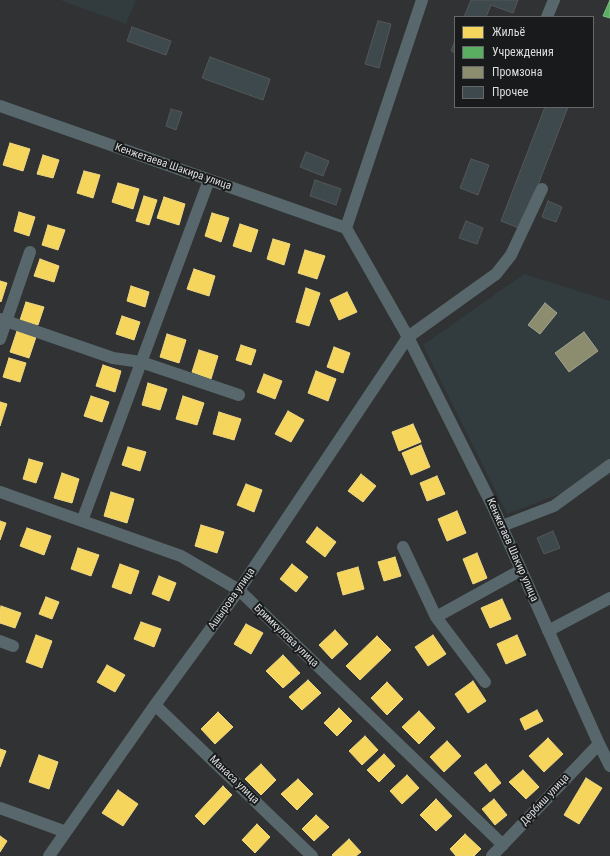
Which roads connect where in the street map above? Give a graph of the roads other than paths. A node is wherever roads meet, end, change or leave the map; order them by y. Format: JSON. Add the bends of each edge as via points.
{"nodes":[{"id":1,"x":422,"y":0,"type":"edge"},
{"id":2,"x":554,"y":0,"type":"edge"},
{"id":3,"x":547,"y":16,"type":"edge"},
{"id":4,"x":0,"y":106,"type":"edge"},
{"id":5,"x":209,"y":180,"type":"junction"},
{"id":6,"x":542,"y":189,"type":"dead end"},
{"id":7,"x":346,"y":228,"type":"junction"},
{"id":8,"x":30,"y":252,"type":"dead end"},
{"id":9,"x":3,"y":320,"type":"edge"},
{"id":10,"x":408,"y":337,"type":"junction"},
{"id":11,"x":0,"y":340,"type":"edge"},
{"id":12,"x":141,"y":362,"type":"junction"},
{"id":13,"x":239,"y":395,"type":"dead end"},
{"id":14,"x":610,"y":465,"type":"edge"},
{"id":15,"x":0,"y":492,"type":"edge"},
{"id":16,"x":82,"y":521,"type":"junction"},
{"id":17,"x":502,"y":526,"type":"junction"},
{"id":18,"x":403,"y":548,"type":"dead end"},
{"id":19,"x":521,"y":570,"type":"junction"},
{"id":20,"x":239,"y":590,"type":"junction"},
{"id":21,"x":610,"y":598,"type":"edge"},
{"id":22,"x":436,"y":617,"type":"junction"},
{"id":23,"x":548,"y":631,"type":"junction"},
{"id":24,"x":0,"y":641,"type":"edge"},
{"id":25,"x":13,"y":646,"type":"dead end"},
{"id":26,"x":485,"y":682,"type":"dead end"},
{"id":27,"x":155,"y":704,"type":"junction"},
{"id":28,"x":598,"y":744,"type":"junction"},
{"id":29,"x":610,"y":766,"type":"edge"},
{"id":30,"x":0,"y":808,"type":"edge"},
{"id":31,"x":66,"y":832,"type":"junction"},
{"id":32,"x":502,"y":845,"type":"junction"},
{"id":33,"x":49,"y":856,"type":"edge"},
{"id":34,"x":312,"y":856,"type":"edge"},
{"id":35,"x":492,"y":856,"type":"edge"}],
"edges":[{"from":1,"to":7,"type":"street"},
{"from":2,"to":3,"type":"street"},
{"from":4,"to":5,"type":"street","name":"Кенжетаева Шакира улица"},
{"from":5,"to":7,"type":"street","name":"Кенжетаева Шакира улица"},
{"from":5,"to":12,"type":"street"},
{"from":6,"to":10,"type":"street","via":[[511,255],[496,274]]},
{"from":7,"to":10,"type":"street","name":"Кенжетаев Шакир улица"},
{"from":8,"to":9,"type":"street"},
{"from":9,"to":11,"type":"street"},
{"from":9,"to":12,"type":"street","via":[[112,358]]},
{"from":10,"to":17,"type":"street","name":"Кенжетаев Шакир улица"},
{"from":10,"to":20,"type":"street","name":"Ашырова улица"},
{"from":12,"to":13,"type":"street"},
{"from":12,"to":16,"type":"street"},
{"from":14,"to":17,"type":"street","via":[[554,506]]},
{"from":15,"to":16,"type":"street","name":"Бримкулова улица"},
{"from":16,"to":20,"type":"street","name":"Бримкулова улица","via":[[180,556]]},
{"from":17,"to":19,"type":"street","name":"Кенжетаев Шакир улица"},
{"from":18,"to":22,"type":"street"},
{"from":19,"to":22,"type":"street"},
{"from":19,"to":23,"type":"street","name":"Кенжетаев Шакир улица"},
{"from":20,"to":27,"type":"street","name":"Ашырова улица"},
{"from":20,"to":32,"type":"street","name":"Бримкулова улица"},
{"from":21,"to":23,"type":"street"},
{"from":22,"to":26,"type":"street"},
{"from":23,"to":28,"type":"street","name":"Кенжетаев Шакир улица"},
{"from":24,"to":25,"type":"street"},
{"from":27,"to":31,"type":"street","name":"Ашырова улица"},
{"from":27,"to":34,"type":"street","name":"Манаса улица"},
{"from":28,"to":29,"type":"street","name":"Кенжетаев Шакир улица"},
{"from":28,"to":32,"type":"street","name":"Дербиш улица"},
{"from":30,"to":31,"type":"street"},
{"from":31,"to":33,"type":"street","name":"Ашырова улица"},
{"from":32,"to":35,"type":"street","name":"Дербиш улица"}]}
